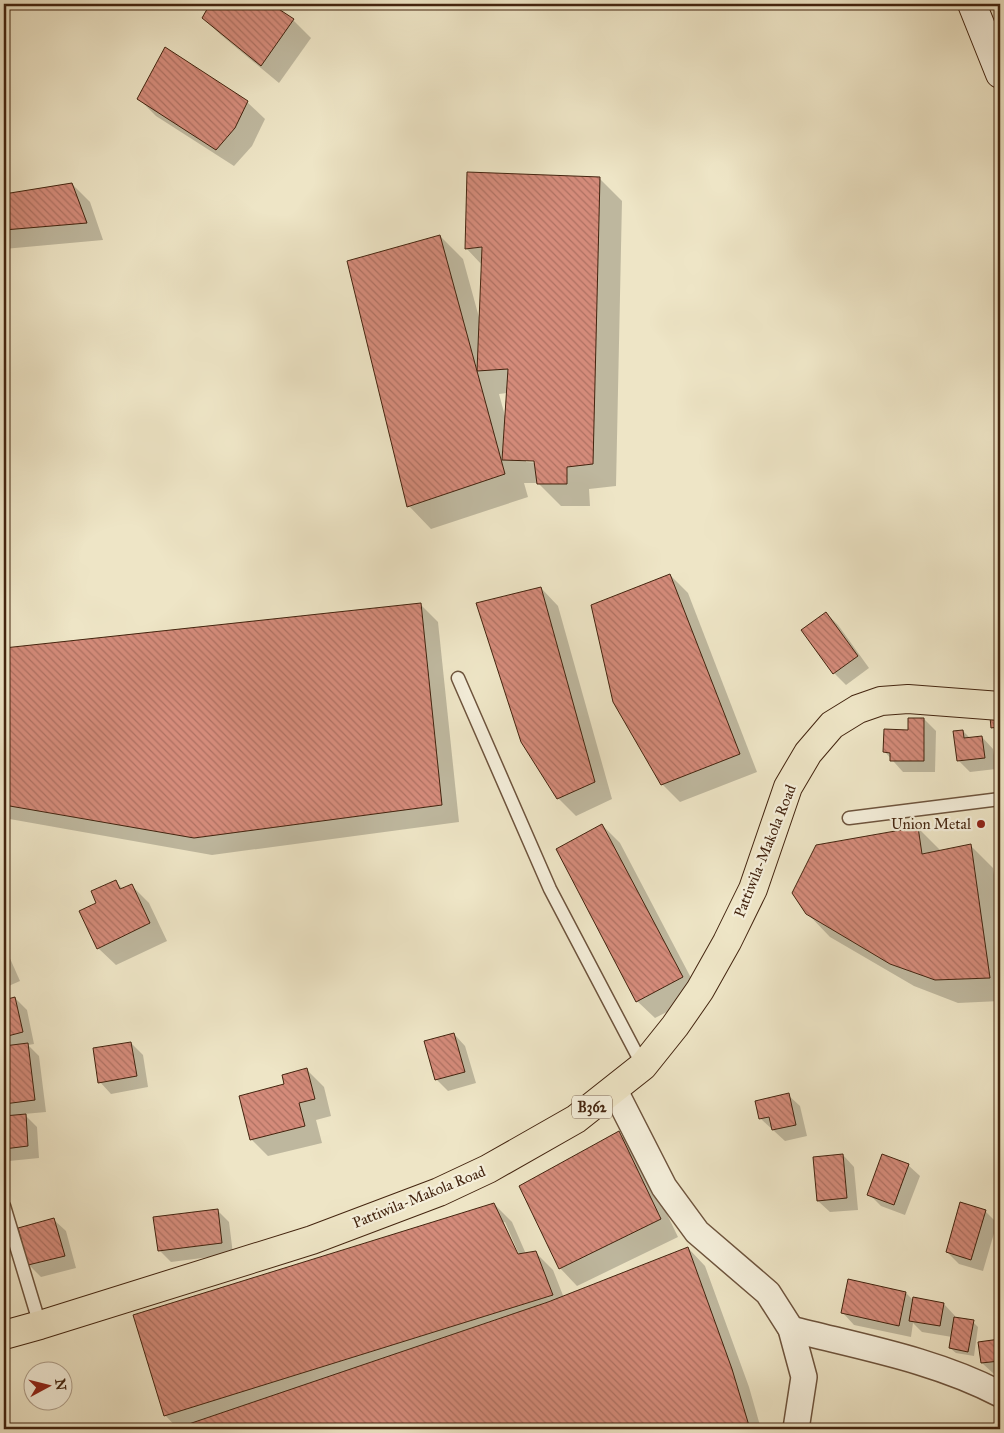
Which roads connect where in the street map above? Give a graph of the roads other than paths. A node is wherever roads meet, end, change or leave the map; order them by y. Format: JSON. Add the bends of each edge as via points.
{"nodes":[{"id":1,"x":972,"y":4,"type":"edge"},
{"id":2,"x":1000,"y":74,"type":"edge"},
{"id":3,"x":458,"y":678,"type":"dead end"},
{"id":4,"x":1000,"y":706,"type":"edge"},
{"id":5,"x":1000,"y":799,"type":"edge"},
{"id":6,"x":849,"y":818,"type":"dead end"},
{"id":7,"x":644,"y":1066,"type":"junction"},
{"id":8,"x":614,"y":1089,"type":"junction"},
{"id":9,"x":4,"y":1206,"type":"edge"},
{"id":10,"x":40,"y":1325,"type":"junction"},
{"id":11,"x":790,"y":1329,"type":"junction"},
{"id":12,"x":4,"y":1335,"type":"edge"},
{"id":13,"x":1000,"y":1394,"type":"edge"},
{"id":14,"x":796,"y":1429,"type":"edge"}],
"edges":[{"from":1,"to":2,"type":"street"},
{"from":3,"to":7,"type":"lane","via":[[550,889]]},
{"from":4,"to":7,"type":"main road","name":"Pattiwila-Makola Road","number":"B362","via":[[908,699],[881,701],[858,709],[832,725],[808,753],[788,788],[753,889],[727,942],[700,990]]},
{"from":5,"to":6,"type":"lane"},
{"from":7,"to":8,"type":"main road","name":"Pattiwila-Makola Road","number":"B362"},
{"from":8,"to":10,"type":"main road","name":"Pattiwila-Makola Road","number":"B362","via":[[576,1119],[488,1170],[439,1192],[312,1240]]},
{"from":8,"to":11,"type":"street","via":[[664,1187],[697,1232],[768,1293]]},
{"from":9,"to":10,"type":"lane"},
{"from":10,"to":12,"type":"main road","name":"Pattiwila-Makola Road","number":"B362"},
{"from":11,"to":13,"type":"street","via":[[918,1361],[980,1383]]},
{"from":11,"to":14,"type":"street","via":[[804,1377]]}]}
